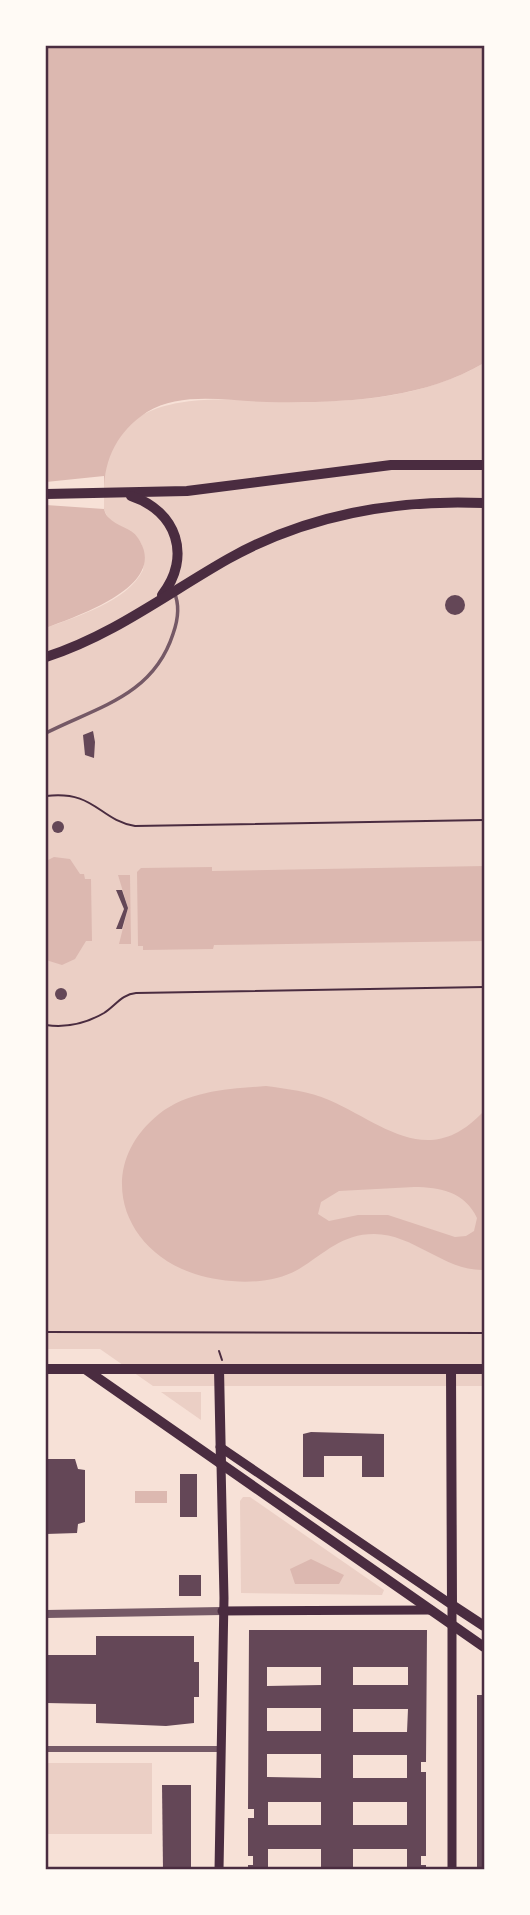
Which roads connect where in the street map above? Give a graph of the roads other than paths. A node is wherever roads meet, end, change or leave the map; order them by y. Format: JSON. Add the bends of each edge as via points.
{"nodes":[{"id":1,"x":485,"y":465,"type":"edge"},
{"id":2,"x":46,"y":494,"type":"edge"},
{"id":3,"x":124,"y":494,"type":"junction"},
{"id":4,"x":485,"y":503,"type":"edge"},
{"id":5,"x":174,"y":591,"type":"junction"},
{"id":6,"x":155,"y":603,"type":"junction"},
{"id":7,"x":46,"y":657,"type":"edge"},
{"id":8,"x":46,"y":733,"type":"edge"},
{"id":9,"x":46,"y":1369,"type":"edge"},
{"id":10,"x":85,"y":1369,"type":"junction"},
{"id":11,"x":219,"y":1369,"type":"junction"},
{"id":12,"x":451,"y":1369,"type":"junction"},
{"id":13,"x":485,"y":1369,"type":"edge"},
{"id":14,"x":220,"y":1447,"type":"junction"},
{"id":15,"x":221,"y":1464,"type":"junction"},
{"id":16,"x":452,"y":1605,"type":"junction"},
{"id":17,"x":431,"y":1610,"type":"junction"},
{"id":18,"x":222,"y":1611,"type":"junction"},
{"id":19,"x":46,"y":1614,"type":"edge"},
{"id":20,"x":452,"y":1625,"type":"junction"},
{"id":21,"x":485,"y":1626,"type":"edge"},
{"id":22,"x":485,"y":1647,"type":"edge"},
{"id":23,"x":46,"y":1749,"type":"edge"},
{"id":24,"x":220,"y":1749,"type":"junction"},
{"id":25,"x":219,"y":1870,"type":"edge"},
{"id":26,"x":452,"y":1870,"type":"edge"}],
"edges":[{"from":1,"to":3,"type":"main road","via":[[368,466],[219,488]]},
{"from":2,"to":3,"type":"main road"},
{"from":3,"to":6,"type":"main road","via":[[162,512],[177,541],[176,572]]},
{"from":4,"to":5,"type":"main road","via":[[399,505],[309,524],[240,553]]},
{"from":5,"to":6,"type":"main road"},
{"from":5,"to":8,"type":"lane","via":[[176,627],[150,676],[100,708]]},
{"from":6,"to":7,"type":"main road","via":[[96,637]]},
{"from":9,"to":10,"type":"main road"},
{"from":10,"to":11,"type":"main road"},
{"from":10,"to":15,"type":"main road"},
{"from":11,"to":12,"type":"main road"},
{"from":11,"to":14,"type":"main road"},
{"from":12,"to":13,"type":"main road"},
{"from":12,"to":16,"type":"main road"},
{"from":14,"to":15,"type":"main road"},
{"from":14,"to":16,"type":"main road"},
{"from":15,"to":17,"type":"main road"},
{"from":15,"to":18,"type":"main road"},
{"from":16,"to":20,"type":"main road"},
{"from":16,"to":21,"type":"main road"},
{"from":17,"to":18,"type":"main road"},
{"from":17,"to":20,"type":"main road"},
{"from":18,"to":19,"type":"street"},
{"from":18,"to":24,"type":"main road"},
{"from":20,"to":22,"type":"main road"},
{"from":20,"to":26,"type":"main road"},
{"from":23,"to":24,"type":"street"},
{"from":24,"to":25,"type":"main road"}]}
